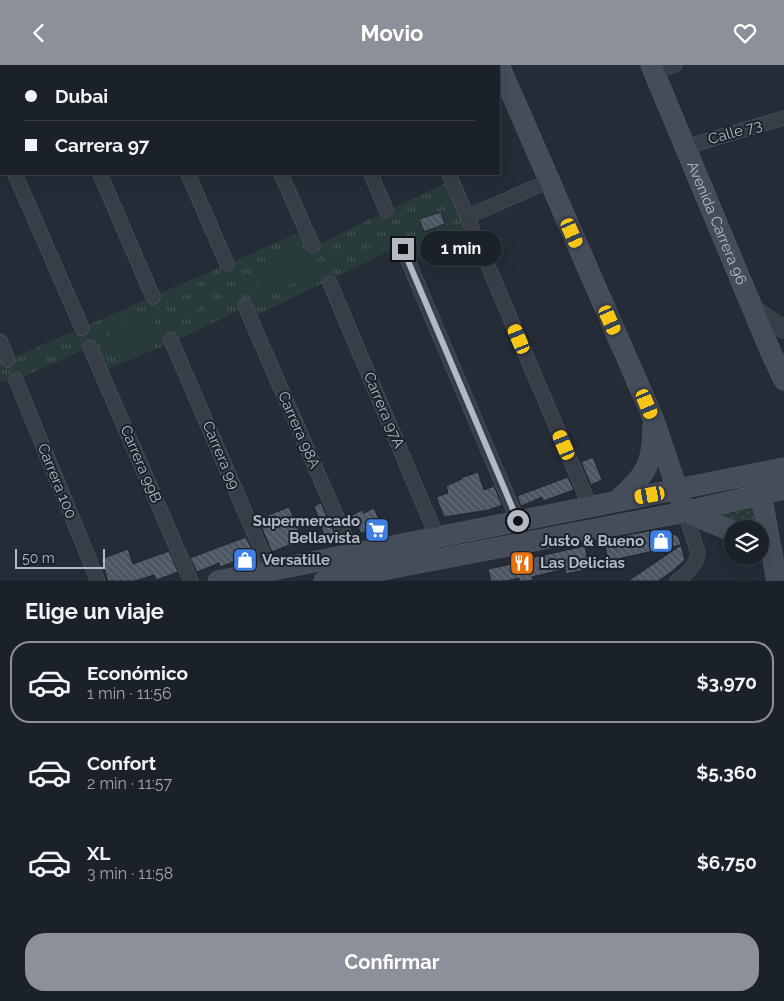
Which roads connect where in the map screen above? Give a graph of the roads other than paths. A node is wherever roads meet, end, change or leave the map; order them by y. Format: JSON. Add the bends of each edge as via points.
{"nodes":[{"id":1,"x":675,"y":65,"type":"edge"},
{"id":2,"x":652,"y":68,"type":"edge"},
{"id":3,"x":500,"y":70,"type":"edge"},
{"id":4,"x":783,"y":122,"type":"edge"},
{"id":5,"x":685,"y":147,"type":"junction"},
{"id":6,"x":15,"y":175,"type":"edge"},
{"id":7,"x":100,"y":175,"type":"edge"},
{"id":8,"x":188,"y":175,"type":"edge"},
{"id":9,"x":281,"y":175,"type":"edge"},
{"id":10,"x":371,"y":175,"type":"edge"},
{"id":11,"x":449,"y":175,"type":"edge"},
{"id":12,"x":549,"y":181,"type":"junction"},
{"id":13,"x":386,"y":210,"type":"dead end"},
{"id":14,"x":467,"y":217,"type":"junction"},
{"id":15,"x":313,"y":246,"type":"dead end"},
{"id":16,"x":403,"y":249,"type":"dead end"},
{"id":17,"x":227,"y":264,"type":"dead end"},
{"id":18,"x":330,"y":283,"type":"dead end"},
{"id":19,"x":153,"y":297,"type":"dead end"},
{"id":20,"x":245,"y":306,"type":"dead end"},
{"id":21,"x":752,"y":308,"type":"junction"},
{"id":22,"x":82,"y":327,"type":"dead end"},
{"id":23,"x":784,"y":329,"type":"edge"},
{"id":24,"x":171,"y":340,"type":"dead end"},
{"id":25,"x":0,"y":341,"type":"edge"},
{"id":26,"x":90,"y":347,"type":"dead end"},
{"id":27,"x":8,"y":360,"type":"dead end"},
{"id":28,"x":778,"y":362,"type":"edge"},
{"id":29,"x":16,"y":381,"type":"dead end"},
{"id":30,"x":784,"y":381,"type":"edge"},
{"id":31,"x":652,"y":417,"type":"junction"},
{"id":32,"x":784,"y":468,"type":"edge"},
{"id":33,"x":784,"y":489,"type":"edge"},
{"id":34,"x":677,"y":490,"type":"junction"},
{"id":35,"x":761,"y":494,"type":"junction"},
{"id":36,"x":617,"y":501,"type":"junction"},
{"id":37,"x":590,"y":506,"type":"junction"},
{"id":38,"x":685,"y":512,"type":"junction"},
{"id":39,"x":518,"y":521,"type":"junction"},
{"id":40,"x":724,"y":528,"type":"edge"},
{"id":41,"x":438,"y":537,"type":"junction"},
{"id":42,"x":353,"y":554,"type":"junction"},
{"id":43,"x":270,"y":571,"type":"junction"},
{"id":44,"x":775,"y":573,"type":"edge"},
{"id":45,"x":391,"y":575,"type":"edge"},
{"id":46,"x":98,"y":581,"type":"edge"},
{"id":47,"x":191,"y":581,"type":"edge"},
{"id":48,"x":218,"y":581,"type":"edge"},
{"id":49,"x":324,"y":581,"type":"edge"},
{"id":50,"x":677,"y":581,"type":"edge"}],
"edges":[{"from":1,"to":2,"type":"street"},
{"from":2,"to":5,"type":"main road","name":"Avenida Carrera 96"},
{"from":3,"to":12,"type":"main road"},
{"from":4,"to":5,"type":"street","name":"Calle 73"},
{"from":5,"to":21,"type":"main road","name":"Avenida Carrera 96"},
{"from":6,"to":22,"type":"street"},
{"from":7,"to":19,"type":"street"},
{"from":8,"to":17,"type":"street"},
{"from":9,"to":15,"type":"street"},
{"from":10,"to":13,"type":"street"},
{"from":11,"to":14,"type":"street"},
{"from":12,"to":14,"type":"street"},
{"from":12,"to":31,"type":"main road"},
{"from":14,"to":37,"type":"street"},
{"from":16,"to":39,"type":"street"},
{"from":18,"to":41,"type":"street","name":"Carrera 97A"},
{"from":20,"to":42,"type":"street","name":"Carrera 98A"},
{"from":21,"to":23,"type":"street"},
{"from":21,"to":28,"type":"main road","name":"Avenida Carrera 96"},
{"from":24,"to":43,"type":"street","name":"Carrera 99"},
{"from":25,"to":27,"type":"street"},
{"from":26,"to":47,"type":"street","name":"Carrera 99B"},
{"from":28,"to":30,"type":"main road","name":"Avenida Carrera 96"},
{"from":29,"to":46,"type":"street","name":"Carrera 100"},
{"from":31,"to":34,"type":"main road"},
{"from":31,"to":36,"type":"main road","via":[[652,448],[647,467]]},
{"from":32,"to":34,"type":"main road"},
{"from":33,"to":35,"type":"main road"},
{"from":34,"to":36,"type":"main road"},
{"from":34,"to":38,"type":"main road"},
{"from":35,"to":38,"type":"main road"},
{"from":35,"to":44,"type":"main road"},
{"from":36,"to":37,"type":"main road"},
{"from":37,"to":39,"type":"main road"},
{"from":38,"to":40,"type":"main road"},
{"from":38,"to":45,"type":"main road"},
{"from":38,"to":50,"type":"street","via":[[698,558]]},
{"from":39,"to":41,"type":"main road"},
{"from":41,"to":42,"type":"main road"},
{"from":42,"to":43,"type":"main road"},
{"from":43,"to":48,"type":"main road"},
{"from":45,"to":49,"type":"main road"}]}
